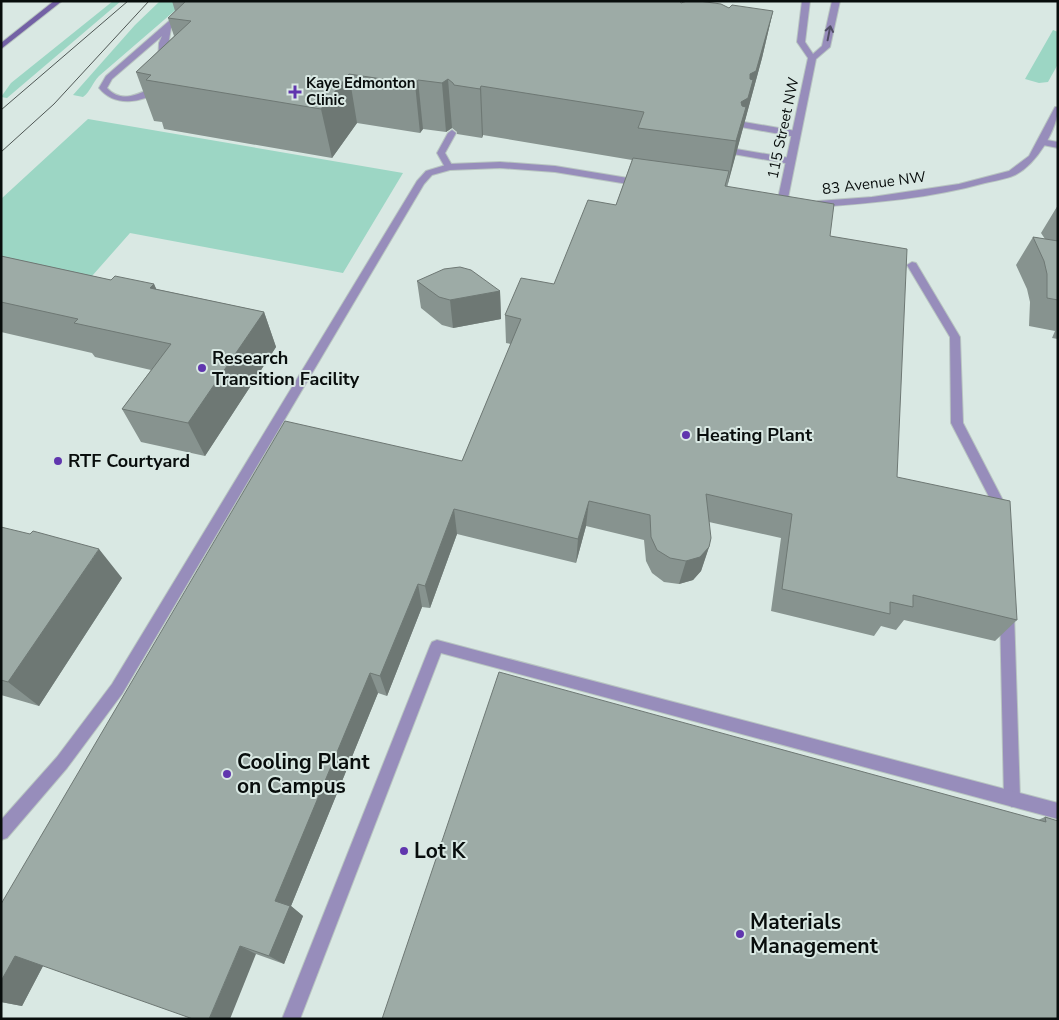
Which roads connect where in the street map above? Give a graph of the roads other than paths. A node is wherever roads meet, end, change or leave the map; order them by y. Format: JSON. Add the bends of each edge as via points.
{"nodes":[{"id":1,"x":59,"y":1,"type":"edge"},
{"id":2,"x":197,"y":1,"type":"edge"},
{"id":3,"x":806,"y":1,"type":"edge"},
{"id":4,"x":836,"y":1,"type":"edge"},
{"id":5,"x":168,"y":29,"type":"junction"},
{"id":6,"x":1,"y":47,"type":"edge"},
{"id":7,"x":812,"y":58,"type":"junction"},
{"id":8,"x":162,"y":70,"type":"edge"},
{"id":9,"x":162,"y":79,"type":"edge"},
{"id":10,"x":1058,"y":109,"type":"edge"},
{"id":11,"x":744,"y":125,"type":"edge"},
{"id":12,"x":452,"y":133,"type":"dead end"},
{"id":13,"x":796,"y":134,"type":"junction"},
{"id":14,"x":1041,"y":142,"type":"junction"},
{"id":15,"x":1058,"y":145,"type":"edge"},
{"id":16,"x":736,"y":152,"type":"edge"},
{"id":17,"x":790,"y":160,"type":"junction"},
{"id":18,"x":449,"y":167,"type":"junction"},
{"id":19,"x":655,"y":185,"type":"edge"},
{"id":20,"x":782,"y":203,"type":"edge"},
{"id":21,"x":806,"y":205,"type":"edge"},
{"id":22,"x":912,"y":265,"type":"dead end"},
{"id":23,"x":1005,"y":525,"type":"edge"},
{"id":24,"x":1007,"y":603,"type":"edge"},
{"id":25,"x":1012,"y":799,"type":"junction"},
{"id":26,"x":1058,"y":811,"type":"edge"},
{"id":27,"x":1,"y":832,"type":"edge"},
{"id":28,"x":291,"y":1019,"type":"edge"}],
"edges":[{"from":1,"to":6,"type":"main road"},
{"from":2,"to":5,"type":"street"},
{"from":3,"to":7,"type":"street","name":"115 Street NW","via":[[801,42]]},
{"from":7,"to":4,"type":"street","name":"115 Street NW","one_way":true,"via":[[826,47]]},
{"from":5,"to":8,"type":"street","via":[[162,52]]},
{"from":5,"to":9,"type":"street","via":[[109,78],[102,88],[110,96],[134,98],[158,89]]},
{"from":7,"to":13,"type":"street","name":"115 Street NW"},
{"from":10,"to":14,"type":"street","name":"83 Avenue NW"},
{"from":11,"to":13,"type":"street"},
{"from":12,"to":18,"type":"street","via":[[441,153]]},
{"from":13,"to":17,"type":"street","name":"115 Street NW"},
{"from":14,"to":15,"type":"street"},
{"from":14,"to":21,"type":"street","name":"83 Avenue NW","via":[[1033,157],[1022,166],[992,179],[872,200]]},
{"from":16,"to":17,"type":"street"},
{"from":17,"to":20,"type":"street","name":"115 Street NW"},
{"from":18,"to":19,"type":"street","via":[[532,167]]},
{"from":18,"to":27,"type":"street","via":[[429,173],[420,183],[117,689],[69,756]]},
{"from":22,"to":23,"type":"street","via":[[955,337],[956,423],[1005,515]]},
{"from":24,"to":25,"type":"street"},
{"from":25,"to":26,"type":"street"},
{"from":25,"to":28,"type":"street","via":[[437,646]]}]}
